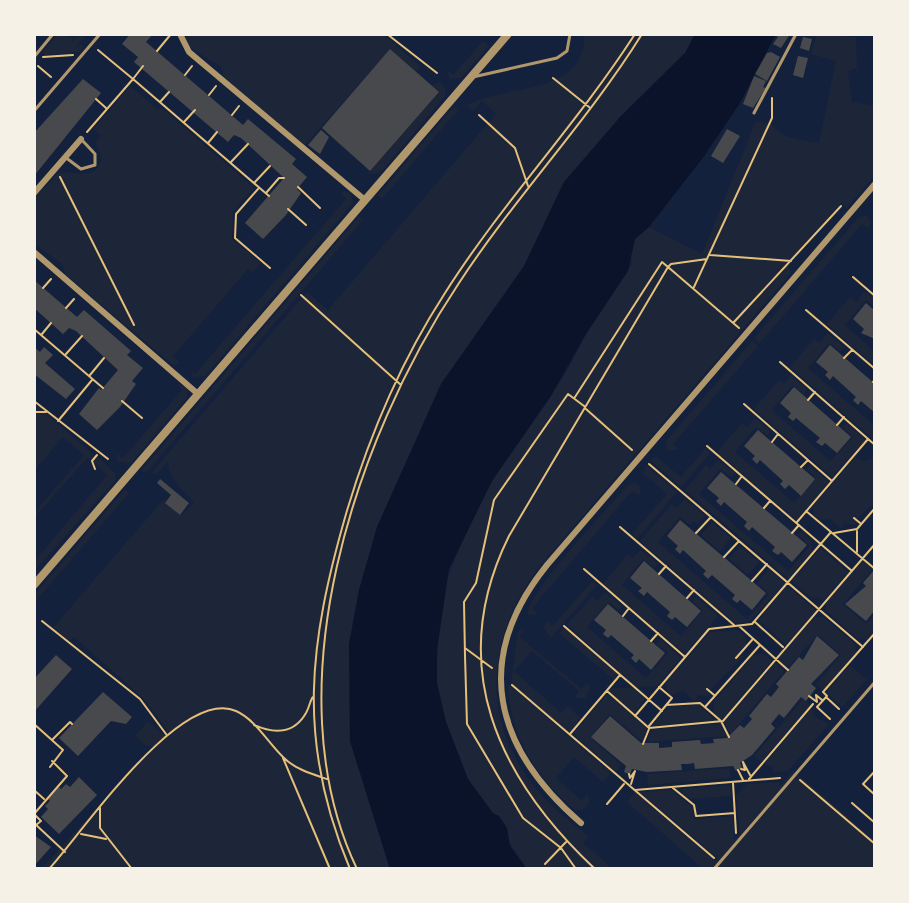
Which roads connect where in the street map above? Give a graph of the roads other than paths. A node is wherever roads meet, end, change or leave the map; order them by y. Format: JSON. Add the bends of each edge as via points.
{"nodes":[{"id":1,"x":53,"y":34,"type":"edge"},
{"id":2,"x":100,"y":34,"type":"edge"},
{"id":3,"x":508,"y":34,"type":"edge"},
{"id":4,"x":570,"y":34,"type":"edge"},
{"id":5,"x":796,"y":34,"type":"edge"},
{"id":6,"x":180,"y":35,"type":"edge"},
{"id":7,"x":34,"y":57,"type":"edge"},
{"id":8,"x":470,"y":78,"type":"junction"},
{"id":9,"x":34,"y":111,"type":"edge"},
{"id":10,"x":754,"y":113,"type":"dead end"},
{"id":11,"x":81,"y":139,"type":"joint"},
{"id":12,"x":65,"y":157,"type":"junction"},
{"id":13,"x":875,"y":184,"type":"edge"},
{"id":14,"x":34,"y":193,"type":"edge"},
{"id":15,"x":365,"y":200,"type":"junction"},
{"id":16,"x":34,"y":252,"type":"edge"},
{"id":17,"x":198,"y":394,"type":"junction"},
{"id":18,"x":35,"y":583,"type":"edge"},
{"id":19,"x":875,"y":682,"type":"edge"},
{"id":20,"x":581,"y":823,"type":"dead end"},
{"id":21,"x":714,"y":869,"type":"edge"}],
"edges":[{"from":1,"to":7,"type":"lane"},
{"from":2,"to":9,"type":"lane"},
{"from":3,"to":8,"type":"street"},
{"from":4,"to":8,"type":"lane","via":[[569,47],[557,58]]},
{"from":5,"to":10,"type":"lane"},
{"from":6,"to":15,"type":"street","via":[[189,52]]},
{"from":8,"to":15,"type":"street"},
{"from":11,"to":12,"type":"street"},
{"from":11,"to":12,"type":"lane","via":[[95,154],[95,165],[81,169]]},
{"from":12,"to":14,"type":"street"},
{"from":13,"to":20,"type":"street","via":[[532,584],[509,630],[502,676],[507,724],[521,757],[551,796]]},
{"from":15,"to":17,"type":"street"},
{"from":16,"to":17,"type":"street"},
{"from":17,"to":18,"type":"street"},
{"from":19,"to":21,"type":"lane"}]}
